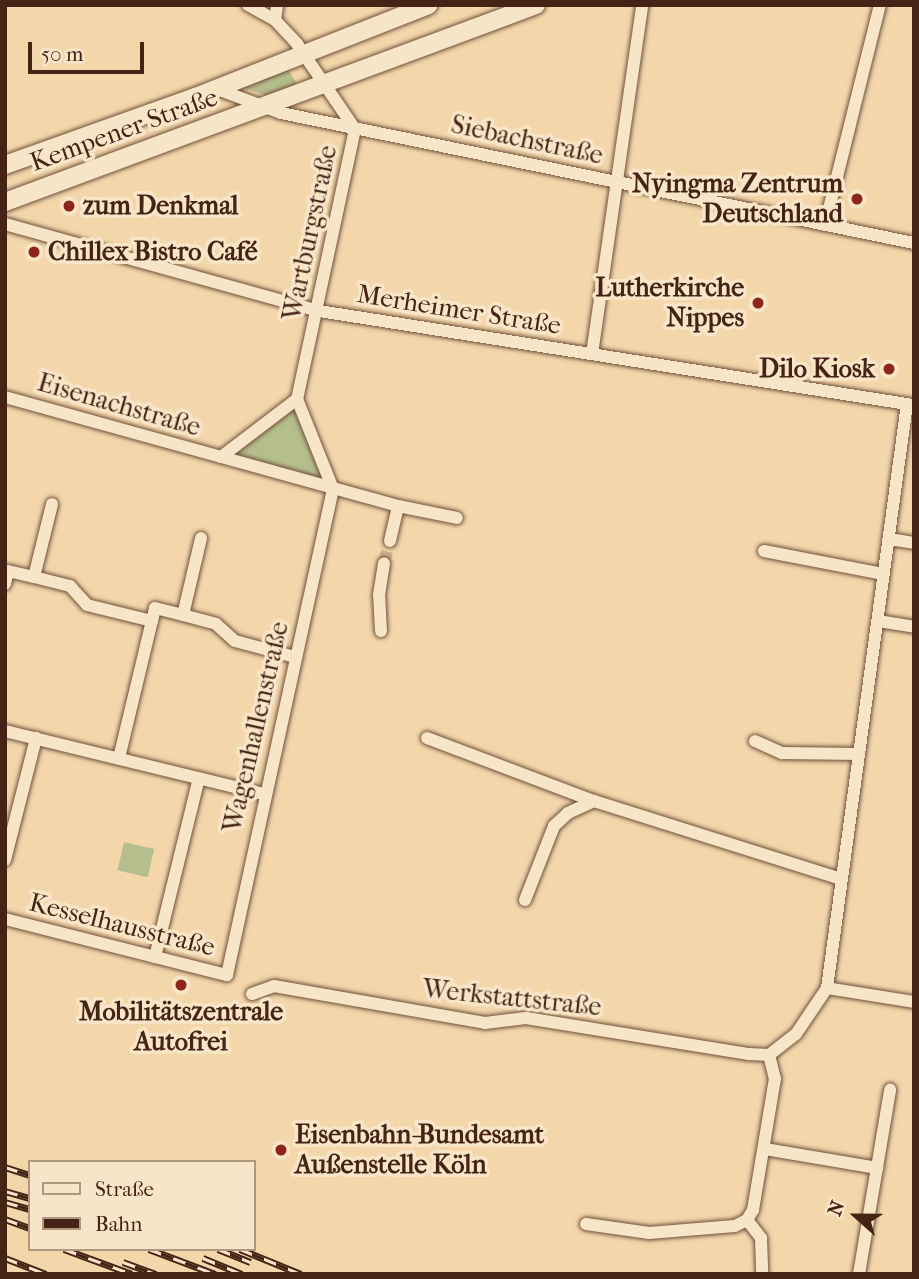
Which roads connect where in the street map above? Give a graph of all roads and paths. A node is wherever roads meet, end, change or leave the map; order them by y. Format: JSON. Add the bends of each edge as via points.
{"nodes":[{"id":1,"x":248,"y":5,"type":"edge"},
{"id":2,"x":277,"y":5,"type":"edge"},
{"id":3,"x":429,"y":5,"type":"edge"},
{"id":4,"x":536,"y":5,"type":"edge"},
{"id":5,"x":642,"y":5,"type":"edge"},
{"id":6,"x":880,"y":5,"type":"edge"},
{"id":7,"x":275,"y":20,"type":"junction"},
{"id":8,"x":303,"y":53,"type":"junction"},
{"id":9,"x":326,"y":83,"type":"junction"},
{"id":10,"x":217,"y":89,"type":"junction"},
{"id":11,"x":261,"y":107,"type":"junction"},
{"id":12,"x":355,"y":129,"type":"junction"},
{"id":13,"x":5,"y":165,"type":"edge"},
{"id":14,"x":616,"y":182,"type":"junction"},
{"id":15,"x":5,"y":202,"type":"edge"},
{"id":16,"x":5,"y":224,"type":"edge"},
{"id":17,"x":825,"y":225,"type":"junction"},
{"id":18,"x":914,"y":243,"type":"edge"},
{"id":19,"x":319,"y":311,"type":"junction"},
{"id":20,"x":592,"y":354,"type":"junction"},
{"id":21,"x":5,"y":397,"type":"edge"},
{"id":22,"x":297,"y":398,"type":"junction"},
{"id":23,"x":910,"y":404,"type":"edge"},
{"id":24,"x":221,"y":457,"type":"junction"},
{"id":25,"x":333,"y":489,"type":"junction"},
{"id":26,"x":52,"y":504,"type":"dead end"},
{"id":27,"x":398,"y":506,"type":"junction"},
{"id":28,"x":457,"y":518,"type":"dead end"},
{"id":29,"x":201,"y":538,"type":"dead end"},
{"id":30,"x":889,"y":539,"type":"junction"},
{"id":31,"x":390,"y":541,"type":"tunnel mouth"},
{"id":32,"x":914,"y":543,"type":"edge"},
{"id":33,"x":764,"y":551,"type":"dead end"},
{"id":34,"x":384,"y":563,"type":"tunnel mouth"},
{"id":35,"x":884,"y":574,"type":"junction"},
{"id":36,"x":34,"y":578,"type":"junction"},
{"id":37,"x":5,"y":583,"type":"edge"},
{"id":38,"x":183,"y":615,"type":"junction"},
{"id":39,"x":152,"y":621,"type":"junction"},
{"id":40,"x":877,"y":621,"type":"junction"},
{"id":41,"x":914,"y":627,"type":"edge"},
{"id":42,"x":381,"y":631,"type":"dead end"},
{"id":43,"x":295,"y":657,"type":"junction"},
{"id":44,"x":5,"y":731,"type":"edge"},
{"id":45,"x":36,"y":737,"type":"junction"},
{"id":46,"x":427,"y":738,"type":"dead end"},
{"id":47,"x":755,"y":741,"type":"dead end"},
{"id":48,"x":859,"y":754,"type":"junction"},
{"id":49,"x":119,"y":758,"type":"junction"},
{"id":50,"x":199,"y":778,"type":"junction"},
{"id":51,"x":264,"y":794,"type":"junction"},
{"id":52,"x":594,"y":801,"type":"junction"},
{"id":53,"x":5,"y":860,"type":"edge"},
{"id":54,"x":842,"y":879,"type":"junction"},
{"id":55,"x":525,"y":900,"type":"dead end"},
{"id":56,"x":5,"y":919,"type":"edge"},
{"id":57,"x":155,"y":957,"type":"junction"},
{"id":58,"x":227,"y":975,"type":"joint"},
{"id":59,"x":827,"y":988,"type":"junction"},
{"id":60,"x":252,"y":994,"type":"dead end"},
{"id":61,"x":914,"y":1002,"type":"edge"},
{"id":62,"x":769,"y":1055,"type":"junction"},
{"id":63,"x":890,"y":1090,"type":"dead end"},
{"id":64,"x":765,"y":1149,"type":"junction"},
{"id":65,"x":877,"y":1168,"type":"junction"},
{"id":66,"x":747,"y":1220,"type":"junction"},
{"id":67,"x":586,"y":1224,"type":"dead end"},
{"id":68,"x":762,"y":1274,"type":"edge"},
{"id":69,"x":859,"y":1274,"type":"edge"}],
"edges":[{"from":1,"to":7,"type":"street"},
{"from":2,"to":7,"type":"street"},
{"from":3,"to":8,"type":"main road","name":"Kempener Straße"},
{"from":4,"to":9,"type":"main road","name":"Kempener Straße"},
{"from":5,"to":14,"type":"street"},
{"from":6,"to":17,"type":"street"},
{"from":7,"to":8,"type":"street","name":"Wartburgstraße"},
{"from":8,"to":9,"type":"street","name":"Wartburgstraße"},
{"from":8,"to":10,"type":"main road","name":"Kempener Straße"},
{"from":9,"to":11,"type":"main road","name":"Kempener Straße"},
{"from":9,"to":12,"type":"street","name":"Wartburgstraße"},
{"from":10,"to":11,"type":"street","name":"Siebachstraße"},
{"from":10,"to":13,"type":"main road","name":"Kempener Straße"},
{"from":11,"to":12,"type":"street","name":"Siebachstraße"},
{"from":11,"to":15,"type":"main road","name":"Kempener Straße"},
{"from":12,"to":14,"type":"street","name":"Siebachstraße"},
{"from":12,"to":19,"type":"street","name":"Wartburgstraße"},
{"from":14,"to":17,"type":"street","name":"Siebachstraße"},
{"from":14,"to":20,"type":"street"},
{"from":16,"to":19,"type":"street","name":"Merheimer Straße"},
{"from":17,"to":18,"type":"street","name":"Siebachstraße"},
{"from":19,"to":20,"type":"street","name":"Merheimer Straße"},
{"from":19,"to":22,"type":"street","name":"Wartburgstraße"},
{"from":20,"to":23,"type":"street","name":"Merheimer Straße"},
{"from":21,"to":24,"type":"street","name":"Eisenachstraße"},
{"from":22,"to":24,"type":"street"},
{"from":22,"to":25,"type":"street"},
{"from":23,"to":30,"type":"street"},
{"from":24,"to":25,"type":"street","name":"Eisenachstraße"},
{"from":25,"to":27,"type":"street","name":"Eisenachstraße"},
{"from":25,"to":43,"type":"street","name":"Wagenhallenstraße"},
{"from":26,"to":36,"type":"street"},
{"from":27,"to":28,"type":"street","name":"Eisenachstraße"},
{"from":27,"to":31,"type":"street"},
{"from":29,"to":38,"type":"street"},
{"from":30,"to":32,"type":"street"},
{"from":30,"to":35,"type":"street"},
{"from":33,"to":35,"type":"street"},
{"from":34,"to":42,"type":"street","via":[[379,595]]},
{"from":35,"to":40,"type":"street"},
{"from":36,"to":37,"type":"street","via":[[8,571]]},
{"from":36,"to":39,"type":"street","via":[[69,586],[87,605]]},
{"from":38,"to":39,"type":"street","via":[[155,608]]},
{"from":38,"to":43,"type":"street","via":[[216,624],[235,641]]},
{"from":39,"to":49,"type":"street"},
{"from":40,"to":41,"type":"street"},
{"from":40,"to":48,"type":"street"},
{"from":43,"to":51,"type":"street","name":"Wagenhallenstraße"},
{"from":44,"to":45,"type":"street"},
{"from":45,"to":49,"type":"street"},
{"from":45,"to":53,"type":"street"},
{"from":46,"to":52,"type":"street"},
{"from":47,"to":48,"type":"street","via":[[782,753]]},
{"from":48,"to":54,"type":"street"},
{"from":49,"to":50,"type":"street"},
{"from":50,"to":51,"type":"street"},
{"from":50,"to":57,"type":"street"},
{"from":51,"to":58,"type":"street","name":"Wagenhallenstraße"},
{"from":52,"to":54,"type":"street"},
{"from":52,"to":55,"type":"street","via":[[568,813],[554,826]]},
{"from":54,"to":59,"type":"street"},
{"from":56,"to":57,"type":"street","name":"Kesselhausstraße"},
{"from":57,"to":58,"type":"street","name":"Kesselhausstraße"},
{"from":59,"to":61,"type":"street"},
{"from":59,"to":62,"type":"street","via":[[796,1034]]},
{"from":60,"to":62,"type":"street","name":"Werkstattstraße","via":[[274,986],[485,1023],[526,1018]]},
{"from":62,"to":64,"type":"street","via":[[775,1079]]},
{"from":63,"to":65,"type":"street"},
{"from":64,"to":65,"type":"street"},
{"from":64,"to":66,"type":"street"},
{"from":65,"to":69,"type":"street"},
{"from":66,"to":67,"type":"street","via":[[735,1226],[661,1232],[623,1232]]},
{"from":66,"to":68,"type":"street","via":[[761,1238]]}]}
